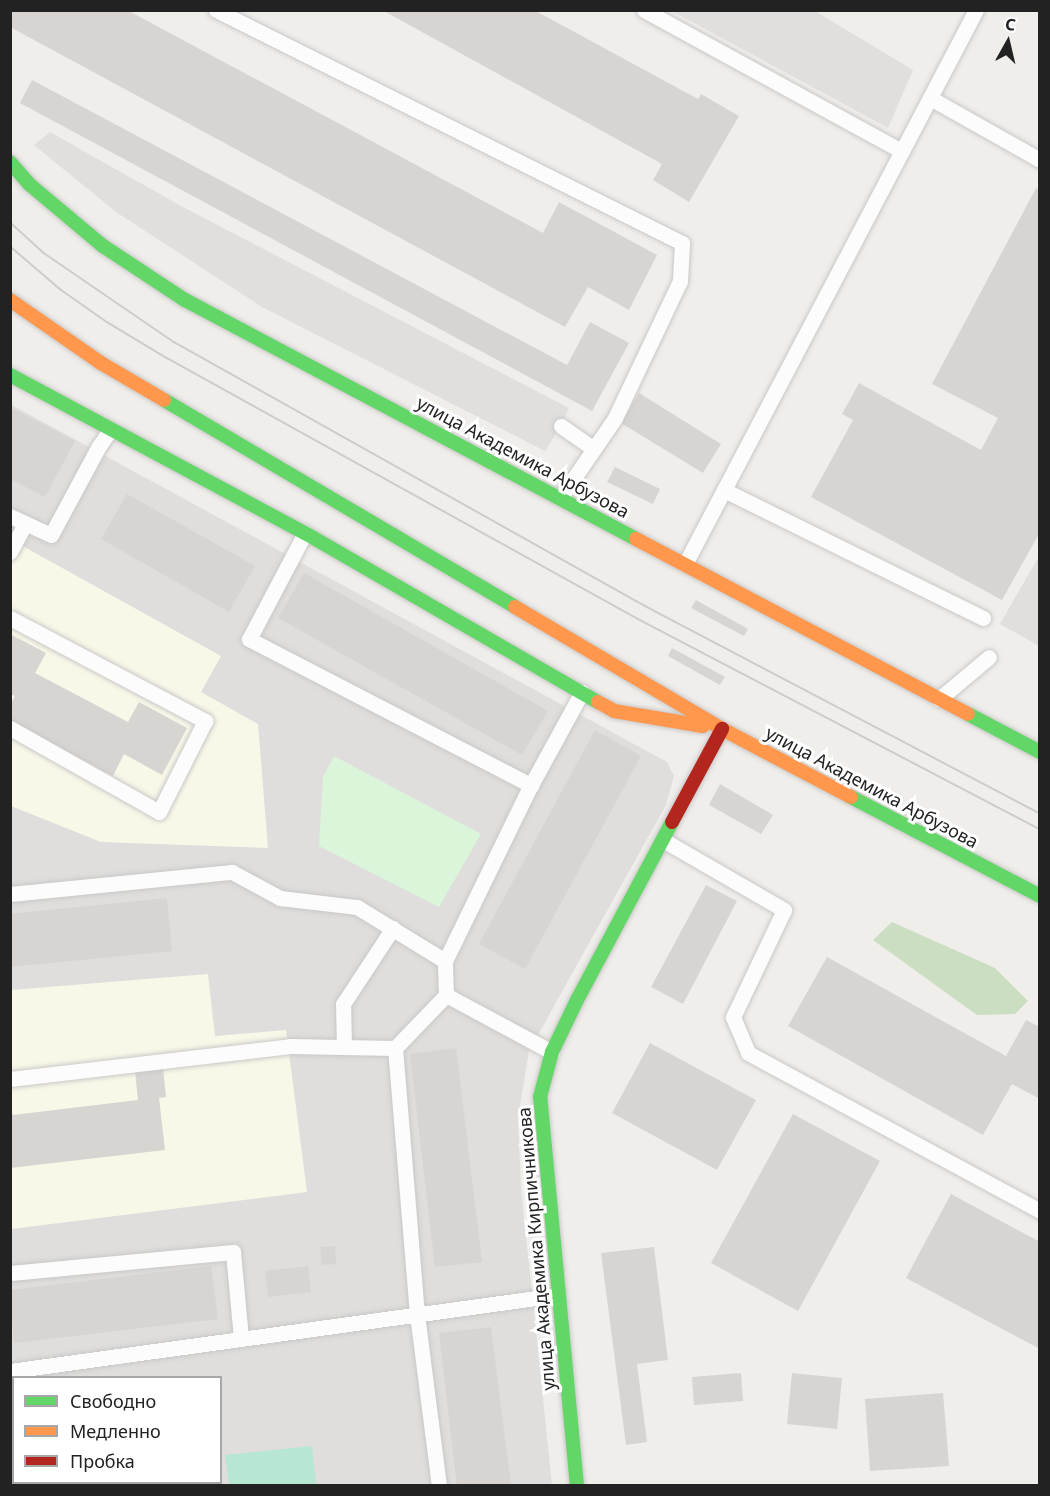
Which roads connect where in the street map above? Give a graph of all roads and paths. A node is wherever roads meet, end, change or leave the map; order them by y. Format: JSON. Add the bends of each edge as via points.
{"nodes":[{"id":1,"x":216,"y":10,"type":"edge"},
{"id":2,"x":644,"y":10,"type":"edge"},
{"id":3,"x":976,"y":10,"type":"edge"},
{"id":4,"x":930,"y":98,"type":"junction"},
{"id":5,"x":902,"y":151,"type":"junction"},
{"id":6,"x":1040,"y":160,"type":"edge"},
{"id":7,"x":10,"y":162,"type":"edge"},
{"id":8,"x":10,"y":300,"type":"edge"},
{"id":9,"x":10,"y":375,"type":"edge"},
{"id":10,"x":561,"y":426,"type":"dead end"},
{"id":11,"x":110,"y":430,"type":"junction"},
{"id":12,"x":594,"y":449,"type":"junction"},
{"id":13,"x":724,"y":490,"type":"junction"},
{"id":14,"x":561,"y":497,"type":"junction"},
{"id":15,"x":10,"y":516,"type":"edge"},
{"id":16,"x":25,"y":524,"type":"junction"},
{"id":17,"x":305,"y":533,"type":"junction"},
{"id":18,"x":10,"y":552,"type":"edge"},
{"id":19,"x":685,"y":564,"type":"junction"},
{"id":20,"x":10,"y":618,"type":"edge"},
{"id":21,"x":984,"y":618,"type":"dead end"},
{"id":22,"x":989,"y":657,"type":"dead end"},
{"id":23,"x":582,"y":692,"type":"junction"},
{"id":24,"x":939,"y":699,"type":"junction"},
{"id":25,"x":10,"y":728,"type":"edge"},
{"id":26,"x":722,"y":729,"type":"junction"},
{"id":27,"x":1040,"y":752,"type":"edge"},
{"id":28,"x":531,"y":785,"type":"junction"},
{"id":29,"x":663,"y":840,"type":"junction"},
{"id":30,"x":10,"y":894,"type":"edge"},
{"id":31,"x":1040,"y":896,"type":"edge"},
{"id":32,"x":393,"y":928,"type":"junction"},
{"id":33,"x":445,"y":961,"type":"junction"},
{"id":34,"x":446,"y":995,"type":"junction"},
{"id":35,"x":344,"y":1047,"type":"junction"},
{"id":36,"x":395,"y":1048,"type":"junction"},
{"id":37,"x":552,"y":1052,"type":"junction"},
{"id":38,"x":10,"y":1079,"type":"edge"},
{"id":39,"x":1040,"y":1211,"type":"edge"},
{"id":40,"x":10,"y":1273,"type":"edge"},
{"id":41,"x":558,"y":1295,"type":"junction"},
{"id":42,"x":417,"y":1315,"type":"junction"},
{"id":43,"x":241,"y":1338,"type":"junction"},
{"id":44,"x":10,"y":1371,"type":"edge"},
{"id":45,"x":439,"y":1485,"type":"edge"},
{"id":46,"x":577,"y":1485,"type":"edge"}],
"edges":[{"from":1,"to":12,"type":"lane","via":[[682,243],[680,281],[615,418]]},
{"from":2,"to":5,"type":"lane"},
{"from":3,"to":4,"type":"lane"},
{"from":4,"to":5,"type":"lane"},
{"from":4,"to":6,"type":"lane"},
{"from":5,"to":13,"type":"lane"},
{"from":7,"to":14,"type":"main road","name":"улица Академика Арбузова","via":[[29,184],[103,246],[185,300]]},
{"from":8,"to":26,"type":"main road","name":"улица Академика Арбузова","via":[[101,363]]},
{"from":9,"to":11,"type":"main road"},
{"from":10,"to":12,"type":"lane"},
{"from":11,"to":16,"type":"lane","via":[[51,535]]},
{"from":11,"to":17,"type":"main road"},
{"from":12,"to":14,"type":"lane"},
{"from":13,"to":19,"type":"lane"},
{"from":13,"to":21,"type":"lane"},
{"from":14,"to":19,"type":"main road","name":"улица Академика Арбузова"},
{"from":15,"to":16,"type":"lane"},
{"from":16,"to":18,"type":"lane"},
{"from":17,"to":23,"type":"main road"},
{"from":17,"to":28,"type":"lane","via":[[249,639]]},
{"from":19,"to":24,"type":"main road","name":"улица Академика Арбузова"},
{"from":20,"to":25,"type":"lane","via":[[205,721],[159,812]]},
{"from":22,"to":24,"type":"lane"},
{"from":23,"to":26,"type":"main road","via":[[614,711]]},
{"from":23,"to":28,"type":"lane"},
{"from":24,"to":27,"type":"main road","name":"улица Академика Арбузова"},
{"from":26,"to":29,"type":"main road","name":"улица Академика Кирпичникова"},
{"from":26,"to":31,"type":"main road","name":"улица Академика Арбузова"},
{"from":28,"to":33,"type":"lane"},
{"from":29,"to":37,"type":"main road","name":"улица Академика Кирпичникова"},
{"from":29,"to":39,"type":"lane","via":[[784,910],[733,1017],[748,1053]]},
{"from":30,"to":32,"type":"lane","via":[[232,872],[280,898],[357,907]]},
{"from":32,"to":33,"type":"lane"},
{"from":32,"to":35,"type":"lane","via":[[343,1004]]},
{"from":33,"to":34,"type":"lane"},
{"from":34,"to":36,"type":"lane"},
{"from":34,"to":37,"type":"lane"},
{"from":35,"to":36,"type":"lane"},
{"from":35,"to":38,"type":"lane","via":[[290,1046]]},
{"from":36,"to":42,"type":"lane"},
{"from":37,"to":41,"type":"main road","name":"улица Академика Кирпичникова","via":[[540,1097]]},
{"from":40,"to":43,"type":"lane","via":[[233,1252]]},
{"from":41,"to":42,"type":"lane"},
{"from":41,"to":46,"type":"main road","name":"улица Академика Кирпичникова"},
{"from":42,"to":43,"type":"lane"},
{"from":42,"to":45,"type":"lane"},
{"from":43,"to":44,"type":"lane"}]}
